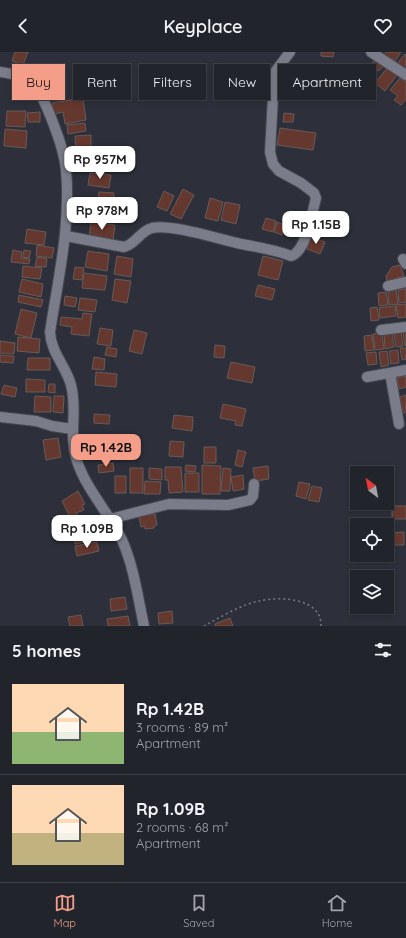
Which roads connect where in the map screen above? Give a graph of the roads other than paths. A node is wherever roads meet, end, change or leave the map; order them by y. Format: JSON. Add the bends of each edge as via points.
{"nodes":[{"id":1,"x":290,"y":52,"type":"edge"},
{"id":2,"x":371,"y":52,"type":"edge"},
{"id":3,"x":0,"y":72,"type":"edge"},
{"id":4,"x":406,"y":76,"type":"edge"},
{"id":5,"x":66,"y":236,"type":"junction"},
{"id":6,"x":406,"y":282,"type":"edge"},
{"id":7,"x":388,"y":286,"type":"dead end"},
{"id":8,"x":406,"y":327,"type":"edge"},
{"id":9,"x":381,"y":330,"type":"dead end"},
{"id":10,"x":406,"y":370,"type":"edge"},
{"id":11,"x":390,"y":373,"type":"junction"},
{"id":12,"x":367,"y":377,"type":"dead end"},
{"id":13,"x":0,"y":417,"type":"edge"},
{"id":14,"x":399,"y":424,"type":"dead end"},
{"id":15,"x":72,"y":429,"type":"junction"},
{"id":16,"x":254,"y":484,"type":"dead end"},
{"id":17,"x":110,"y":519,"type":"junction"},
{"id":18,"x":144,"y":626,"type":"edge"}],
"edges":[{"from":1,"to":5,"type":"street","via":[[274,78],[270,152],[273,164],[279,171],[301,183],[314,193],[316,198],[302,248],[295,255],[160,227],[150,228],[129,246],[124,247]]},
{"from":2,"to":4,"type":"street"},
{"from":3,"to":5,"type":"street","via":[[19,74],[33,81],[60,140],[66,169]]},
{"from":5,"to":15,"type":"street","via":[[50,342],[68,374],[75,400]]},
{"from":6,"to":7,"type":"street"},
{"from":8,"to":9,"type":"street"},
{"from":10,"to":11,"type":"street"},
{"from":11,"to":12,"type":"street"},
{"from":11,"to":14,"type":"street"},
{"from":13,"to":15,"type":"street"},
{"from":15,"to":17,"type":"street","via":[[74,450],[81,471]]},
{"from":16,"to":17,"type":"street","via":[[250,500],[228,505],[169,504]]},
{"from":17,"to":18,"type":"street","via":[[122,541],[134,579]]}]}
